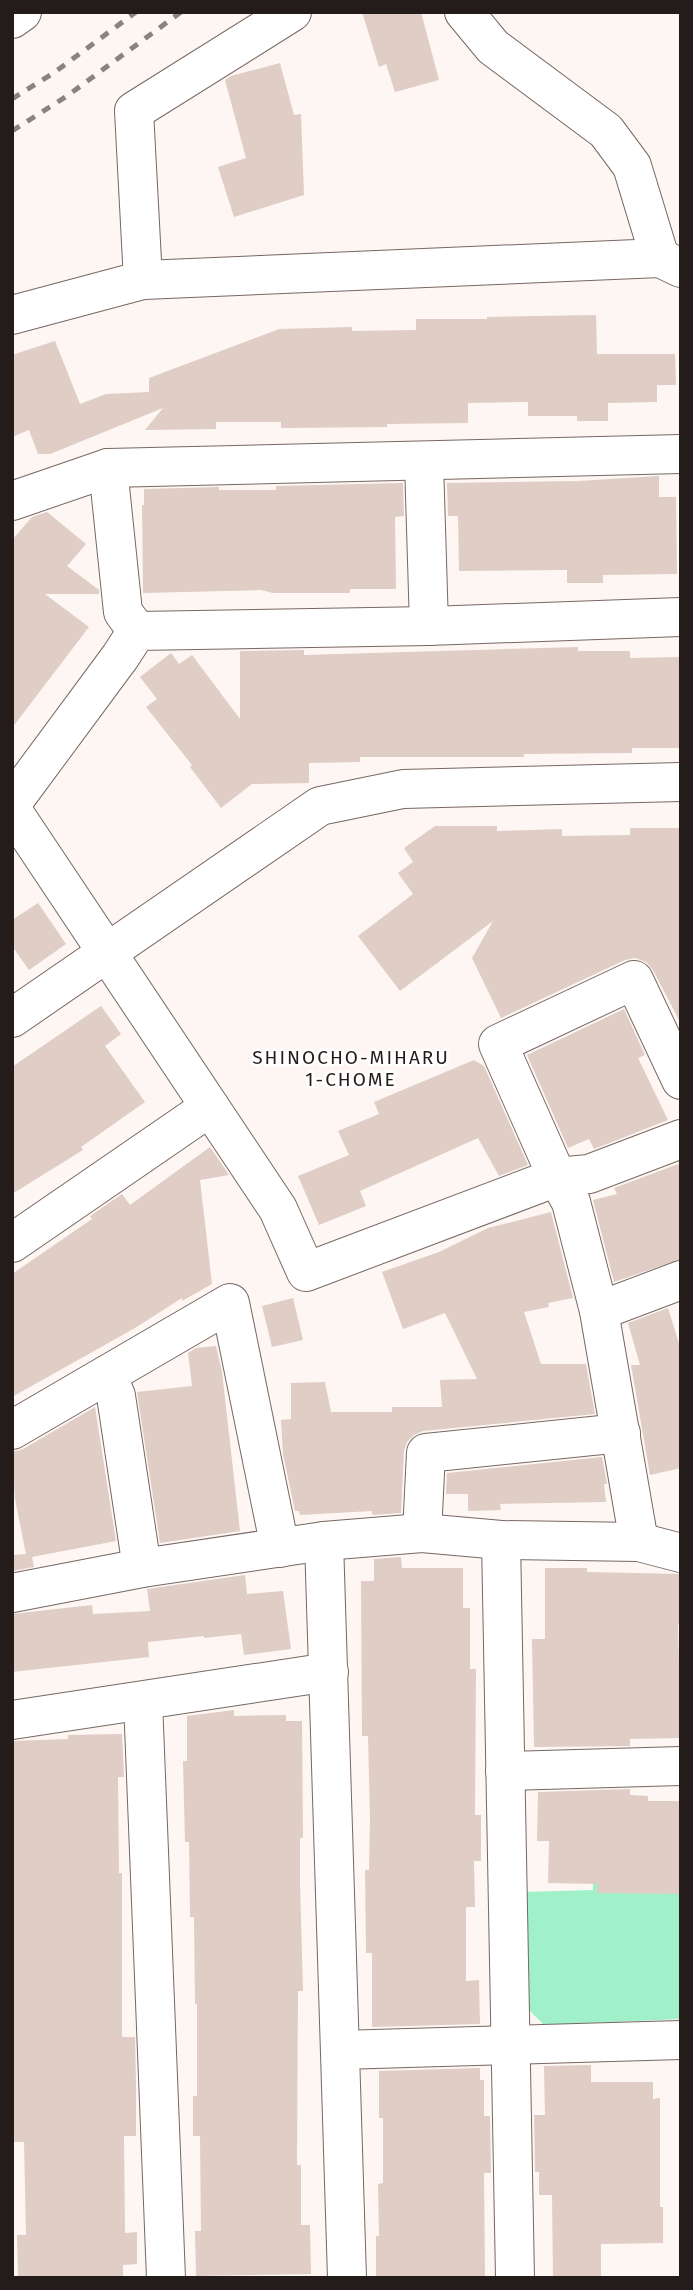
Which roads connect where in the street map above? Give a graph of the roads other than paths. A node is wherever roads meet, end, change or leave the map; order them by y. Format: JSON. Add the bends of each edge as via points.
{"nodes":[{"id":1,"x":22,"y":12,"type":"edge"},
{"id":2,"x":292,"y":12,"type":"edge"},
{"id":3,"x":464,"y":12,"type":"edge"},
{"id":4,"x":12,"y":19,"type":"edge"},
{"id":5,"x":670,"y":263,"type":"edge"},
{"id":6,"x":143,"y":280,"type":"junction"},
{"id":7,"x":12,"y":315,"type":"edge"},
{"id":8,"x":681,"y":454,"type":"edge"},
{"id":9,"x":424,"y":462,"type":"junction"},
{"id":10,"x":108,"y":468,"type":"junction"},
{"id":11,"x":12,"y":501,"type":"edge"},
{"id":12,"x":681,"y":617,"type":"edge"},
{"id":13,"x":429,"y":626,"type":"junction"},
{"id":14,"x":136,"y":631,"type":"junction"},
{"id":15,"x":681,"y":782,"type":"edge"},
{"id":16,"x":12,"y":803,"type":"edge"},
{"id":17,"x":12,"y":810,"type":"edge"},
{"id":18,"x":107,"y":952,"type":"junction"},
{"id":19,"x":12,"y":1018,"type":"edge"},
{"id":20,"x":681,"y":1080,"type":"edge"},
{"id":21,"x":210,"y":1107,"type":"junction"},
{"id":22,"x":681,"y":1139,"type":"edge"},
{"id":23,"x":557,"y":1177,"type":"junction"},
{"id":24,"x":12,"y":1243,"type":"edge"},
{"id":25,"x":681,"y":1280,"type":"edge"},
{"id":26,"x":600,"y":1311,"type":"junction"},
{"id":27,"x":107,"y":1375,"type":"junction"},
{"id":28,"x":12,"y":1430,"type":"edge"},
{"id":29,"x":621,"y":1433,"type":"junction"},
{"id":30,"x":422,"y":1532,"type":"junction"},
{"id":31,"x":500,"y":1540,"type":"junction"},
{"id":32,"x":324,"y":1541,"type":"junction"},
{"id":33,"x":639,"y":1542,"type":"junction"},
{"id":34,"x":280,"y":1548,"type":"junction"},
{"id":35,"x":681,"y":1553,"type":"edge"},
{"id":36,"x":142,"y":1568,"type":"junction"},
{"id":37,"x":12,"y":1592,"type":"edge"},
{"id":38,"x":329,"y":1672,"type":"junction"},
{"id":39,"x":143,"y":1701,"type":"junction"},
{"id":40,"x":12,"y":1720,"type":"edge"},
{"id":41,"x":681,"y":1766,"type":"edge"},
{"id":42,"x":505,"y":1771,"type":"junction"},
{"id":43,"x":681,"y":2040,"type":"edge"},
{"id":44,"x":510,"y":2045,"type":"junction"},
{"id":45,"x":340,"y":2050,"type":"junction"},
{"id":46,"x":166,"y":2278,"type":"edge"},
{"id":47,"x":347,"y":2278,"type":"edge"},
{"id":48,"x":515,"y":2278,"type":"edge"}],
"edges":[{"from":1,"to":4,"type":"street"},
{"from":2,"to":6,"type":"street","via":[[134,111]]},
{"from":3,"to":5,"type":"street","via":[[493,47],[606,131],[632,166]]},
{"from":5,"to":6,"type":"street"},
{"from":6,"to":7,"type":"street"},
{"from":8,"to":9,"type":"street"},
{"from":9,"to":10,"type":"street"},
{"from":9,"to":13,"type":"street"},
{"from":10,"to":11,"type":"street"},
{"from":10,"to":14,"type":"street","via":[[123,612]]},
{"from":12,"to":13,"type":"street"},
{"from":13,"to":14,"type":"street"},
{"from":14,"to":16,"type":"street"},
{"from":15,"to":18,"type":"street","via":[[403,789],[320,806]]},
{"from":17,"to":18,"type":"street"},
{"from":18,"to":19,"type":"street"},
{"from":18,"to":21,"type":"street"},
{"from":20,"to":23,"type":"street","via":[[634,980],[498,1044]]},
{"from":21,"to":23,"type":"street","via":[[278,1209],[306,1272]]},
{"from":21,"to":24,"type":"street"},
{"from":22,"to":23,"type":"street","via":[[589,1174]]},
{"from":23,"to":26,"type":"street","via":[[571,1202]]},
{"from":25,"to":26,"type":"street"},
{"from":26,"to":29,"type":"street"},
{"from":27,"to":28,"type":"street"},
{"from":27,"to":34,"type":"street","via":[[230,1303]]},
{"from":27,"to":36,"type":"street","via":[[116,1396]]},
{"from":29,"to":30,"type":"street","via":[[426,1453]]},
{"from":29,"to":33,"type":"street"},
{"from":30,"to":31,"type":"street"},
{"from":30,"to":32,"type":"street"},
{"from":31,"to":33,"type":"street"},
{"from":31,"to":42,"type":"street"},
{"from":32,"to":34,"type":"street"},
{"from":32,"to":38,"type":"street"},
{"from":33,"to":35,"type":"street"},
{"from":34,"to":36,"type":"street"},
{"from":36,"to":37,"type":"street"},
{"from":38,"to":39,"type":"street"},
{"from":38,"to":45,"type":"street"},
{"from":39,"to":40,"type":"street"},
{"from":39,"to":46,"type":"street"},
{"from":41,"to":42,"type":"street"},
{"from":42,"to":44,"type":"street"},
{"from":43,"to":44,"type":"street"},
{"from":44,"to":45,"type":"street"},
{"from":44,"to":48,"type":"street"},
{"from":45,"to":47,"type":"street"}]}
